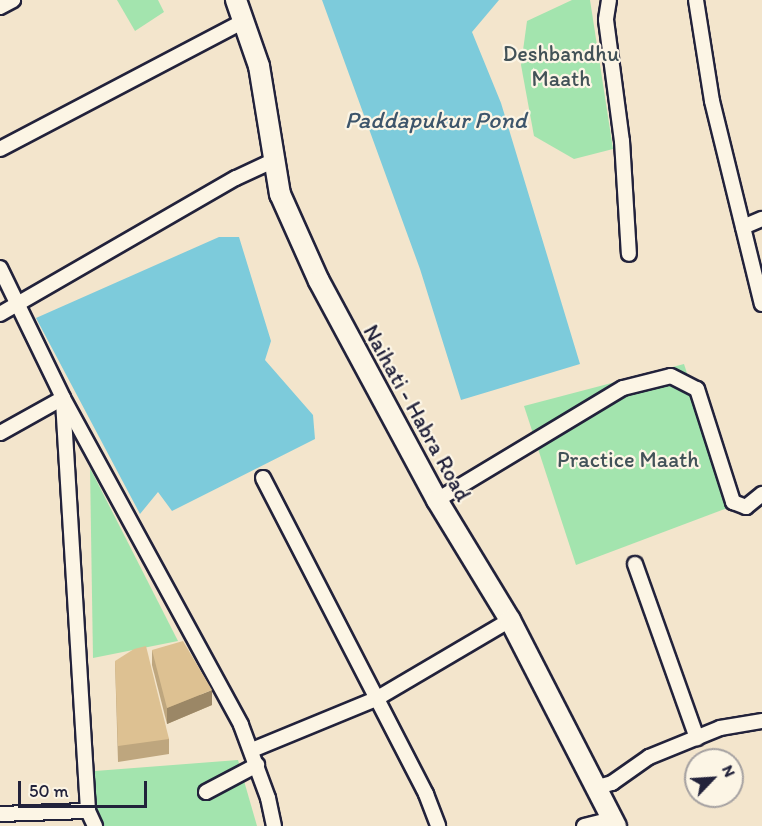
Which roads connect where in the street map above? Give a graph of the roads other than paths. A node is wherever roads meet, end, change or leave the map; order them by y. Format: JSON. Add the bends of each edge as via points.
{"nodes":[{"id":1,"x":13,"y":0,"type":"edge"},
{"id":2,"x":236,"y":0,"type":"edge"},
{"id":3,"x":609,"y":0,"type":"edge"},
{"id":4,"x":696,"y":0,"type":"edge"},
{"id":5,"x":0,"y":7,"type":"edge"},
{"id":6,"x":244,"y":21,"type":"junction"},
{"id":7,"x":0,"y":149,"type":"edge"},
{"id":8,"x":272,"y":161,"type":"junction"},
{"id":9,"x":762,"y":219,"type":"edge"},
{"id":10,"x":743,"y":227,"type":"junction"},
{"id":11,"x":629,"y":254,"type":"dead end"},
{"id":12,"x":0,"y":268,"type":"edge"},
{"id":13,"x":762,"y":304,"type":"edge"},
{"id":14,"x":19,"y":305,"type":"junction"},
{"id":15,"x":0,"y":314,"type":"edge"},
{"id":16,"x":63,"y":398,"type":"junction"},
{"id":17,"x":0,"y":433,"type":"edge"},
{"id":18,"x":263,"y":478,"type":"dead end"},
{"id":19,"x":762,"y":494,"type":"edge"},
{"id":20,"x":437,"y":500,"type":"junction"},
{"id":21,"x":635,"y":564,"type":"dead end"},
{"id":22,"x":510,"y":620,"type":"junction"},
{"id":23,"x":376,"y":699,"type":"junction"},
{"id":24,"x":762,"y":720,"type":"edge"},
{"id":25,"x":697,"y":738,"type":"junction"},
{"id":26,"x":252,"y":750,"type":"junction"},
{"id":27,"x":257,"y":765,"type":"junction"},
{"id":28,"x":598,"y":787,"type":"junction"},
{"id":29,"x":206,"y":792,"type":"dead end"},
{"id":30,"x":88,"y":811,"type":"junction"},
{"id":31,"x":0,"y":814,"type":"edge"},
{"id":32,"x":615,"y":823,"type":"edge"},
{"id":33,"x":95,"y":826,"type":"edge"},
{"id":34,"x":274,"y":826,"type":"edge"},
{"id":35,"x":438,"y":826,"type":"edge"},
{"id":36,"x":584,"y":826,"type":"edge"}],
"edges":[{"from":1,"to":5,"type":"street"},
{"from":2,"to":6,"type":"main road","name":"Naihati - Habra Road"},
{"from":3,"to":11,"type":"street","via":[[606,20],[622,141]]},
{"from":4,"to":10,"type":"street","via":[[712,101]]},
{"from":6,"to":7,"type":"street"},
{"from":6,"to":8,"type":"main road","name":"Naihati - Habra Road","via":[[259,66]]},
{"from":8,"to":14,"type":"street","via":[[236,178]]},
{"from":8,"to":20,"type":"main road","name":"Naihati - Habra Road","via":[[280,194],[319,281]]},
{"from":9,"to":10,"type":"street"},
{"from":10,"to":13,"type":"street"},
{"from":12,"to":14,"type":"street"},
{"from":14,"to":15,"type":"street"},
{"from":14,"to":16,"type":"street"},
{"from":16,"to":17,"type":"street"},
{"from":16,"to":26,"type":"street","via":[[142,538]]},
{"from":16,"to":30,"type":"street"},
{"from":18,"to":23,"type":"street"},
{"from":19,"to":20,"type":"street","via":[[746,507],[733,502],[697,389],[671,376],[623,388]]},
{"from":20,"to":22,"type":"main road","name":"Naihati - Habra Road"},
{"from":21,"to":25,"type":"street"},
{"from":22,"to":23,"type":"street"},
{"from":22,"to":28,"type":"main road","name":"Naihati - Habra Road"},
{"from":23,"to":26,"type":"street"},
{"from":23,"to":35,"type":"street","via":[[426,794]]},
{"from":24,"to":25,"type":"street","via":[[720,728]]},
{"from":25,"to":28,"type":"street","via":[[649,757],[612,783]]},
{"from":26,"to":27,"type":"street"},
{"from":27,"to":29,"type":"street"},
{"from":27,"to":34,"type":"street"},
{"from":28,"to":32,"type":"main road","name":"Naihati - Habra Road"},
{"from":30,"to":31,"type":"street"},
{"from":30,"to":33,"type":"street"},
{"from":32,"to":36,"type":"street"}]}
